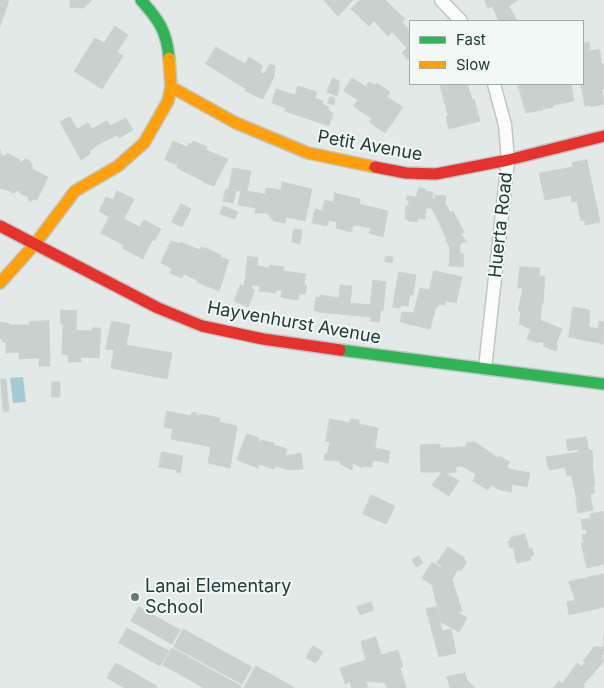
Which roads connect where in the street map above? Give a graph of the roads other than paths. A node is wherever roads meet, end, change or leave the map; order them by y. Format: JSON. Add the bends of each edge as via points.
{"nodes":[{"id":1,"x":141,"y":0,"type":"edge"},
{"id":2,"x":441,"y":0,"type":"edge"},
{"id":3,"x":460,"y":20,"type":"edge"},
{"id":4,"x":494,"y":85,"type":"edge"},
{"id":5,"x":171,"y":87,"type":"junction"},
{"id":6,"x":604,"y":136,"type":"edge"},
{"id":7,"x":508,"y":160,"type":"junction"},
{"id":8,"x":0,"y":226,"type":"edge"},
{"id":9,"x":35,"y":244,"type":"junction"},
{"id":10,"x":0,"y":283,"type":"edge"},
{"id":11,"x":485,"y":368,"type":"junction"},
{"id":12,"x":604,"y":384,"type":"edge"}],
"edges":[{"from":1,"to":5,"type":"street","via":[[159,20],[168,46]]},
{"from":2,"to":3,"type":"street"},
{"from":4,"to":7,"type":"street","name":"Huerta Road","via":[[505,125]]},
{"from":5,"to":7,"type":"street","name":"Petit Avenue","via":[[255,132],[308,154],[406,173],[436,174]]},
{"from":5,"to":9,"type":"street","via":[[168,101],[144,143],[118,166],[75,191]]},
{"from":6,"to":7,"type":"street","name":"Petit Avenue"},
{"from":7,"to":11,"type":"street","name":"Huerta Road"},
{"from":8,"to":9,"type":"street","name":"Hayvenhurst Avenue"},
{"from":9,"to":10,"type":"street"},
{"from":9,"to":11,"type":"street","name":"Hayvenhurst Avenue","via":[[158,308],[202,326],[263,339],[384,357]]},
{"from":11,"to":12,"type":"street","name":"Hayvenhurst Avenue"}]}
